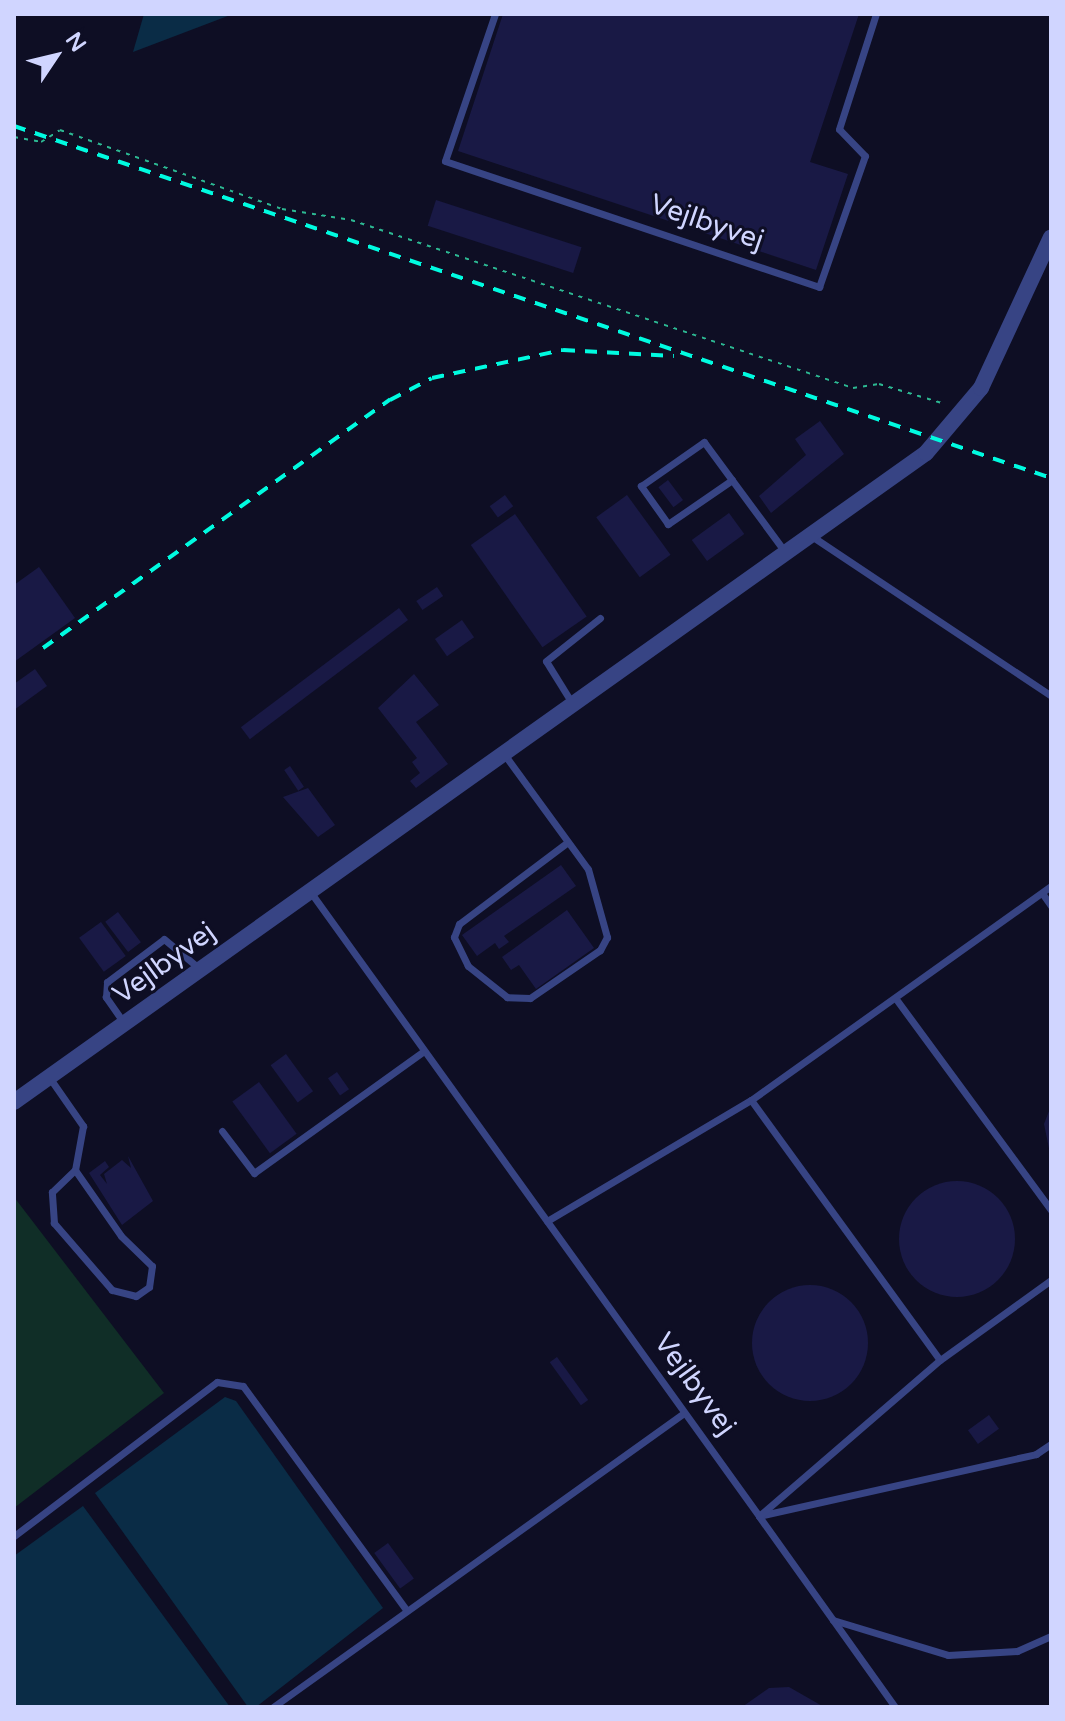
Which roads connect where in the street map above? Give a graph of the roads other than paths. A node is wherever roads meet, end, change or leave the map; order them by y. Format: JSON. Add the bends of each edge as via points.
{"nodes":[{"id":1,"x":495,"y":14,"type":"edge"},
{"id":2,"x":876,"y":14,"type":"edge"},
{"id":3,"x":1051,"y":237,"type":"edge"},
{"id":4,"x":732,"y":480,"type":"junction"},
{"id":5,"x":810,"y":535,"type":"junction"},
{"id":6,"x":785,"y":552,"type":"junction"},
{"id":7,"x":600,"y":618,"type":"dead end"},
{"id":8,"x":1051,"y":696,"type":"edge"},
{"id":9,"x":572,"y":703,"type":"junction"},
{"id":10,"x":502,"y":752,"type":"junction"},
{"id":11,"x":568,"y":842,"type":"junction"},
{"id":12,"x":1051,"y":886,"type":"edge"},
{"id":13,"x":308,"y":889,"type":"junction"},
{"id":14,"x":1042,"y":893,"type":"junction"},
{"id":15,"x":1051,"y":906,"type":"edge"},
{"id":16,"x":200,"y":969,"type":"junction"},
{"id":17,"x":896,"y":999,"type":"junction"},
{"id":18,"x":124,"y":1023,"type":"junction"},
{"id":19,"x":424,"y":1051,"type":"junction"},
{"id":20,"x":49,"y":1077,"type":"junction"},
{"id":21,"x":751,"y":1100,"type":"junction"},
{"id":22,"x":14,"y":1102,"type":"edge"},
{"id":23,"x":222,"y":1131,"type":"dead end"},
{"id":24,"x":75,"y":1170,"type":"junction"},
{"id":25,"x":1051,"y":1210,"type":"edge"},
{"id":26,"x":547,"y":1221,"type":"junction"},
{"id":27,"x":1051,"y":1280,"type":"edge"},
{"id":28,"x":940,"y":1360,"type":"junction"},
{"id":29,"x":684,"y":1413,"type":"junction"},
{"id":30,"x":1051,"y":1444,"type":"edge"},
{"id":31,"x":759,"y":1516,"type":"junction"},
{"id":32,"x":14,"y":1536,"type":"edge"},
{"id":33,"x":407,"y":1611,"type":"junction"},
{"id":34,"x":833,"y":1620,"type":"junction"},
{"id":35,"x":1051,"y":1636,"type":"edge"},
{"id":36,"x":273,"y":1707,"type":"edge"},
{"id":37,"x":895,"y":1707,"type":"edge"}],
"edges":[{"from":1,"to":2,"type":"lane","name":"Vejlbyvej","via":[[445,161],[819,287],[865,156],[839,129]]},
{"from":3,"to":5,"type":"street","name":"Vejlbyvej","via":[[964,414],[926,453]]},
{"from":4,"to":4,"type":"lane","via":[[704,442],[641,486],[668,524]]},
{"from":4,"to":6,"type":"lane"},
{"from":5,"to":6,"type":"street","name":"Vejlbyvej"},
{"from":5,"to":8,"type":"lane"},
{"from":6,"to":9,"type":"street","name":"Vejlbyvej"},
{"from":7,"to":9,"type":"lane","via":[[546,661]]},
{"from":9,"to":10,"type":"street","name":"Vejlbyvej"},
{"from":10,"to":11,"type":"lane"},
{"from":10,"to":13,"type":"street","name":"Vejlbyvej"},
{"from":11,"to":11,"type":"lane","via":[[598,888],[607,937],[600,950],[530,998],[507,997],[468,966],[454,937],[459,924]]},
{"from":12,"to":14,"type":"lane"},
{"from":13,"to":16,"type":"street","name":"Vejlbyvej"},
{"from":13,"to":19,"type":"lane","name":"Vejlbyvej"},
{"from":14,"to":15,"type":"lane"},
{"from":14,"to":17,"type":"lane"},
{"from":16,"to":18,"type":"street","name":"Vejlbyvej"},
{"from":16,"to":18,"type":"lane","via":[[164,939],[107,982],[106,997]]},
{"from":17,"to":21,"type":"lane"},
{"from":17,"to":25,"type":"lane"},
{"from":18,"to":20,"type":"street","name":"Vejlbyvej"},
{"from":19,"to":23,"type":"lane","via":[[254,1173]]},
{"from":19,"to":26,"type":"lane","name":"Vejlbyvej"},
{"from":20,"to":22,"type":"street","name":"Vejlbyvej"},
{"from":20,"to":24,"type":"lane","via":[[83,1126]]},
{"from":21,"to":26,"type":"lane"},
{"from":21,"to":28,"type":"lane"},
{"from":24,"to":24,"type":"lane","via":[[121,1236],[152,1266],[149,1287],[136,1296],[112,1290],[54,1223],[52,1192]]},
{"from":26,"to":29,"type":"lane","name":"Vejlbyvej"},
{"from":27,"to":28,"type":"lane"},
{"from":28,"to":31,"type":"lane"},
{"from":29,"to":31,"type":"lane","name":"Vejlbyvej"},
{"from":29,"to":33,"type":"lane"},
{"from":30,"to":31,"type":"lane","via":[[1036,1454]]},
{"from":31,"to":34,"type":"lane","name":"Vejlbyvej"},
{"from":32,"to":33,"type":"lane","via":[[217,1382],[243,1386]]},
{"from":33,"to":36,"type":"lane"},
{"from":34,"to":35,"type":"lane","via":[[948,1655],[1017,1651]]},
{"from":34,"to":37,"type":"lane","name":"Vejlbyvej"}]}
